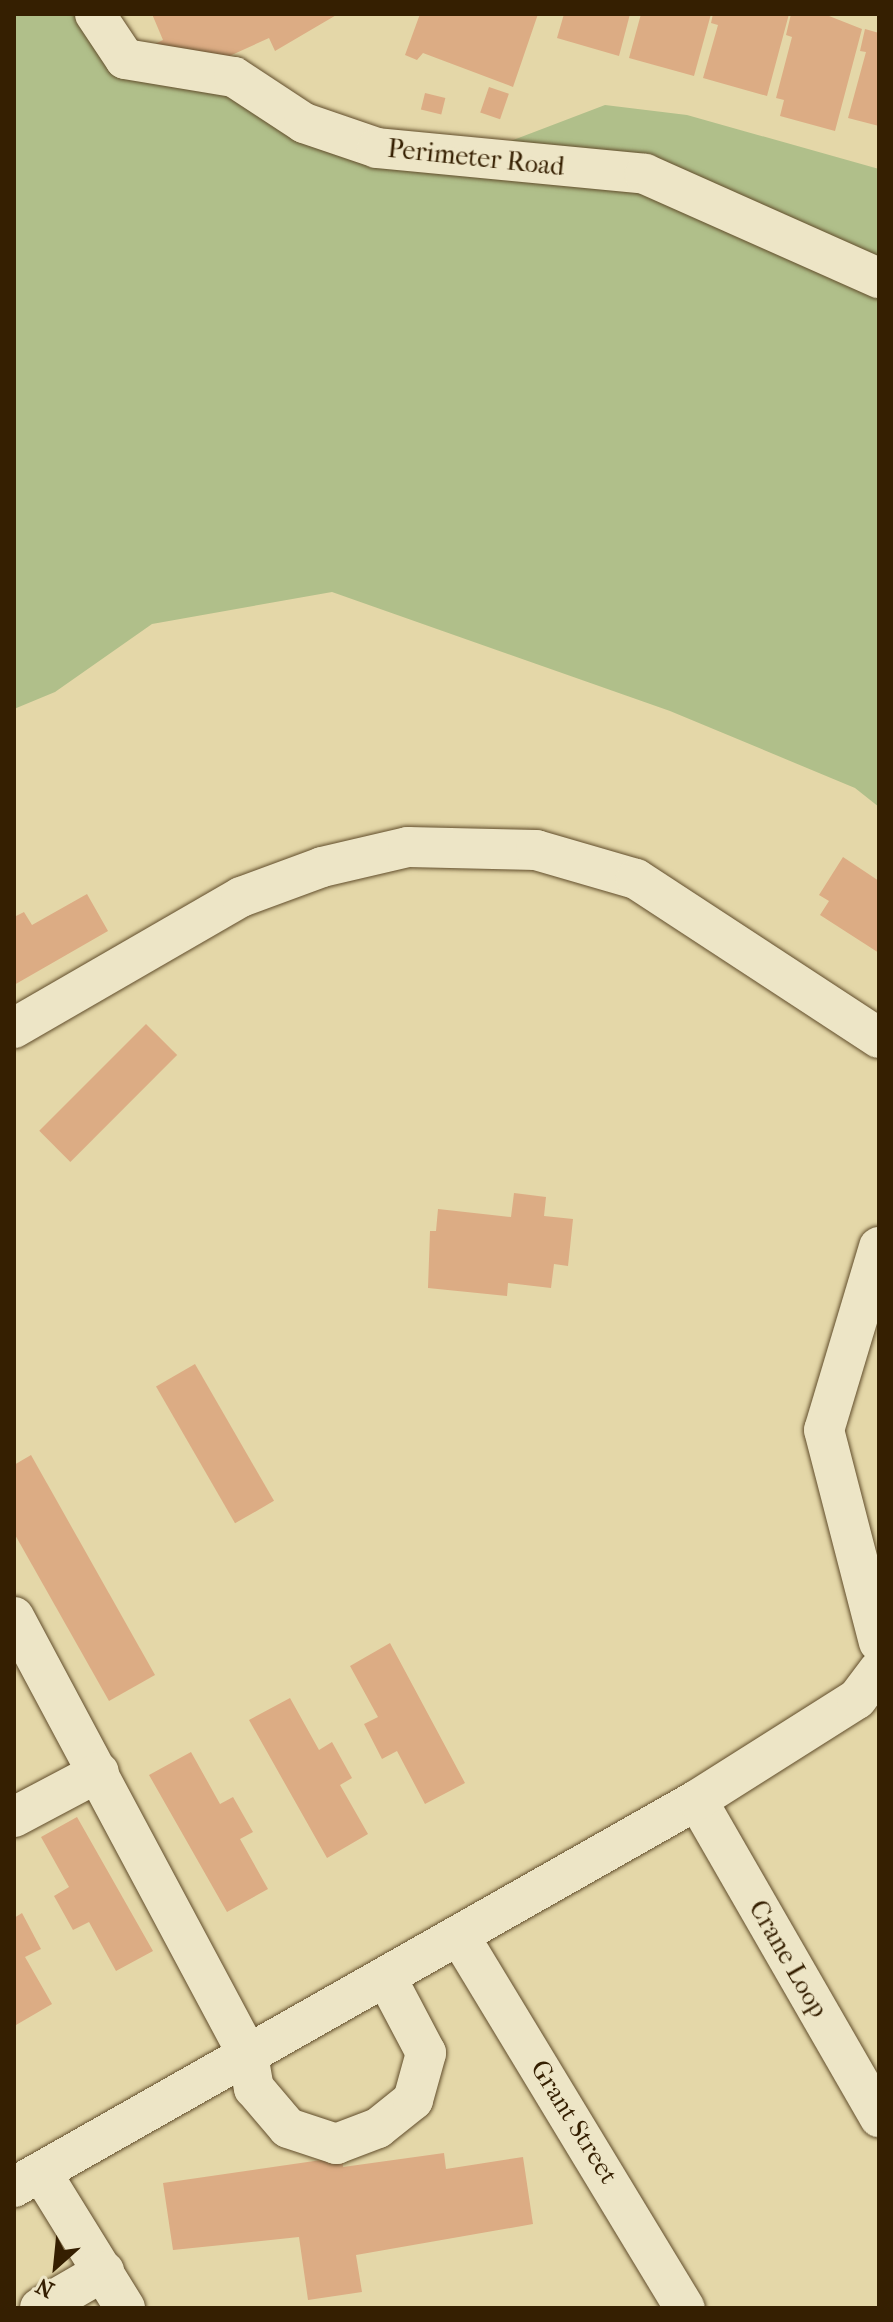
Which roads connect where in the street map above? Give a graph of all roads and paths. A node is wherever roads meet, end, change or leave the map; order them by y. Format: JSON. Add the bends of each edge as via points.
{"nodes":[{"id":1,"x":95,"y":14,"type":"edge"},
{"id":2,"x":879,"y":278,"type":"edge"},
{"id":3,"x":14,"y":1028,"type":"edge"},
{"id":4,"x":879,"y":1038,"type":"edge"},
{"id":5,"x":879,"y":1247,"type":"edge"},
{"id":6,"x":14,"y":1617,"type":"edge"},
{"id":7,"x":879,"y":1642,"type":"edge"},
{"id":8,"x":879,"y":1670,"type":"edge"},
{"id":9,"x":99,"y":1772,"type":"junction"},
{"id":10,"x":697,"y":1800,"type":"junction"},
{"id":11,"x":14,"y":1817,"type":"edge"},
{"id":12,"x":460,"y":1937,"type":"junction"},
{"id":13,"x":387,"y":1979,"type":"junction"},
{"id":14,"x":248,"y":2055,"type":"junction"},
{"id":15,"x":879,"y":2117,"type":"edge"},
{"id":16,"x":27,"y":2179,"type":"edge"},
{"id":17,"x":104,"y":2271,"type":"junction"},
{"id":18,"x":40,"y":2308,"type":"edge"},
{"id":19,"x":125,"y":2308,"type":"edge"},
{"id":20,"x":685,"y":2308,"type":"edge"}],
"edges":[{"from":1,"to":2,"type":"street","name":"Perimeter Road","via":[[125,59],[234,77],[304,123],[377,148],[645,174]]},
{"from":3,"to":4,"type":"street","via":[[241,897],[322,867],[408,847],[536,850],[636,879]]},
{"from":5,"to":7,"type":"street","via":[[824,1430]]},
{"from":6,"to":9,"type":"street"},
{"from":8,"to":10,"type":"street","via":[[857,1699]]},
{"from":9,"to":11,"type":"street"},
{"from":9,"to":14,"type":"street"},
{"from":10,"to":12,"type":"street"},
{"from":10,"to":15,"type":"street","name":"Crane Loop"},
{"from":12,"to":13,"type":"street"},
{"from":12,"to":20,"type":"street","name":"Grant Street"},
{"from":13,"to":14,"type":"street"},
{"from":13,"to":14,"type":"street","via":[[426,2053],[413,2100],[378,2128],[336,2144],[288,2128],[254,2088]]},
{"from":14,"to":16,"type":"street"},
{"from":16,"to":17,"type":"street"},
{"from":17,"to":18,"type":"street"},
{"from":17,"to":19,"type":"street"}]}
